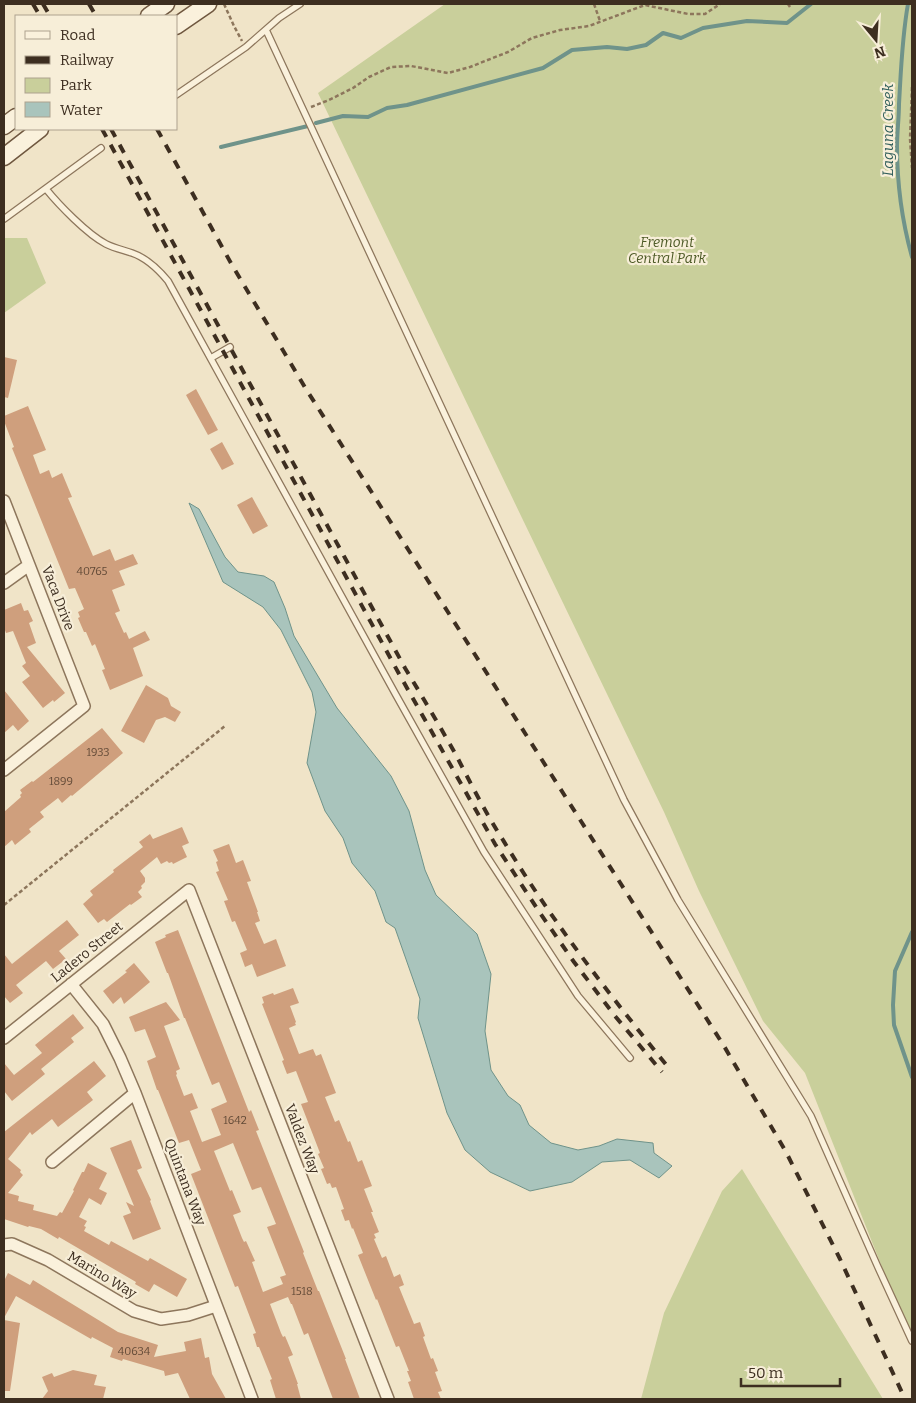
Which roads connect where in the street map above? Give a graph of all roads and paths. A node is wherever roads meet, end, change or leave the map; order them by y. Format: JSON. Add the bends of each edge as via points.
{"nodes":[{"id":1,"x":166,"y":4,"type":"edge"},
{"id":2,"x":208,"y":4,"type":"edge"},
{"id":3,"x":224,"y":4,"type":"edge"},
{"id":4,"x":300,"y":4,"type":"edge"},
{"id":5,"x":594,"y":4,"type":"edge"},
{"id":6,"x":720,"y":4,"type":"edge"},
{"id":7,"x":150,"y":15,"type":"edge"},
{"id":8,"x":600,"y":21,"type":"junction"},
{"id":9,"x":178,"y":25,"type":"edge"},
{"id":10,"x":266,"y":30,"type":"junction"},
{"id":11,"x":246,"y":47,"type":"junction"},
{"id":12,"x":912,"y":87,"type":"edge"},
{"id":13,"x":178,"y":94,"type":"edge"},
{"id":14,"x":304,"y":109,"type":"junction"},
{"id":15,"x":15,"y":118,"type":"edge"},
{"id":16,"x":4,"y":126,"type":"edge"},
{"id":17,"x":39,"y":130,"type":"edge"},
{"id":18,"x":102,"y":148,"type":"dead end"},
{"id":19,"x":4,"y":157,"type":"edge"},
{"id":20,"x":912,"y":168,"type":"edge"},
{"id":21,"x":46,"y":189,"type":"junction"},
{"id":22,"x":4,"y":219,"type":"edge"},
{"id":23,"x":230,"y":347,"type":"dead end"},
{"id":24,"x":211,"y":358,"type":"junction"},
{"id":25,"x":4,"y":501,"type":"edge"},
{"id":26,"x":29,"y":565,"type":"junction"},
{"id":27,"x":4,"y":583,"type":"edge"},
{"id":28,"x":225,"y":726,"type":"dead end"},
{"id":29,"x":4,"y":770,"type":"edge"},
{"id":30,"x":189,"y":890,"type":"joint"},
{"id":31,"x":4,"y":905,"type":"edge"},
{"id":32,"x":71,"y":984,"type":"junction"},
{"id":33,"x":4,"y":1038,"type":"edge"},
{"id":34,"x":630,"y":1058,"type":"dead end"},
{"id":35,"x":135,"y":1093,"type":"junction"},
{"id":36,"x":52,"y":1162,"type":"dead end"},
{"id":37,"x":4,"y":1245,"type":"edge"},
{"id":38,"x":216,"y":1306,"type":"junction"},
{"id":39,"x":912,"y":1341,"type":"edge"},
{"id":40,"x":252,"y":1399,"type":"edge"},
{"id":41,"x":388,"y":1399,"type":"edge"}],
"edges":[{"from":1,"to":7,"type":"main road"},
{"from":2,"to":9,"type":"main road"},
{"from":3,"to":11,"type":"path"},
{"from":4,"to":10,"type":"lane"},
{"from":5,"to":8,"type":"path"},
{"from":6,"to":8,"type":"path","via":[[705,14],[688,14],[645,5]]},
{"from":8,"to":14,"type":"path","via":[[532,38],[470,68],[448,73],[412,66],[391,67],[329,100]]},
{"from":10,"to":11,"type":"lane"},
{"from":10,"to":14,"type":"lane"},
{"from":11,"to":13,"type":"lane"},
{"from":12,"to":20,"type":"path"},
{"from":14,"to":39,"type":"lane","via":[[624,800],[678,900],[811,1116]]},
{"from":15,"to":16,"type":"main road"},
{"from":17,"to":19,"type":"main road"},
{"from":18,"to":21,"type":"lane"},
{"from":21,"to":22,"type":"lane"},
{"from":21,"to":24,"type":"lane","via":[[98,239],[142,258],[160,272],[174,290]]},
{"from":23,"to":24,"type":"lane"},
{"from":24,"to":34,"type":"lane","via":[[484,852],[578,996]]},
{"from":25,"to":26,"type":"street","name":"Vaca Drive"},
{"from":26,"to":27,"type":"street"},
{"from":26,"to":29,"type":"street","name":"Vaca Drive","via":[[84,706]]},
{"from":28,"to":31,"type":"path"},
{"from":30,"to":32,"type":"street","name":"Ladero Street"},
{"from":30,"to":41,"type":"street","name":"Valdez Way"},
{"from":32,"to":33,"type":"street","name":"Ladero Street"},
{"from":32,"to":35,"type":"street","name":"Quintana Way","via":[[103,1024]]},
{"from":35,"to":36,"type":"street"},
{"from":35,"to":38,"type":"street","name":"Quintana Way"},
{"from":37,"to":38,"type":"street","name":"Marino Way","via":[[12,1244],[48,1260],[134,1311],[161,1319]]},
{"from":38,"to":40,"type":"street","name":"Quintana Way"}]}
